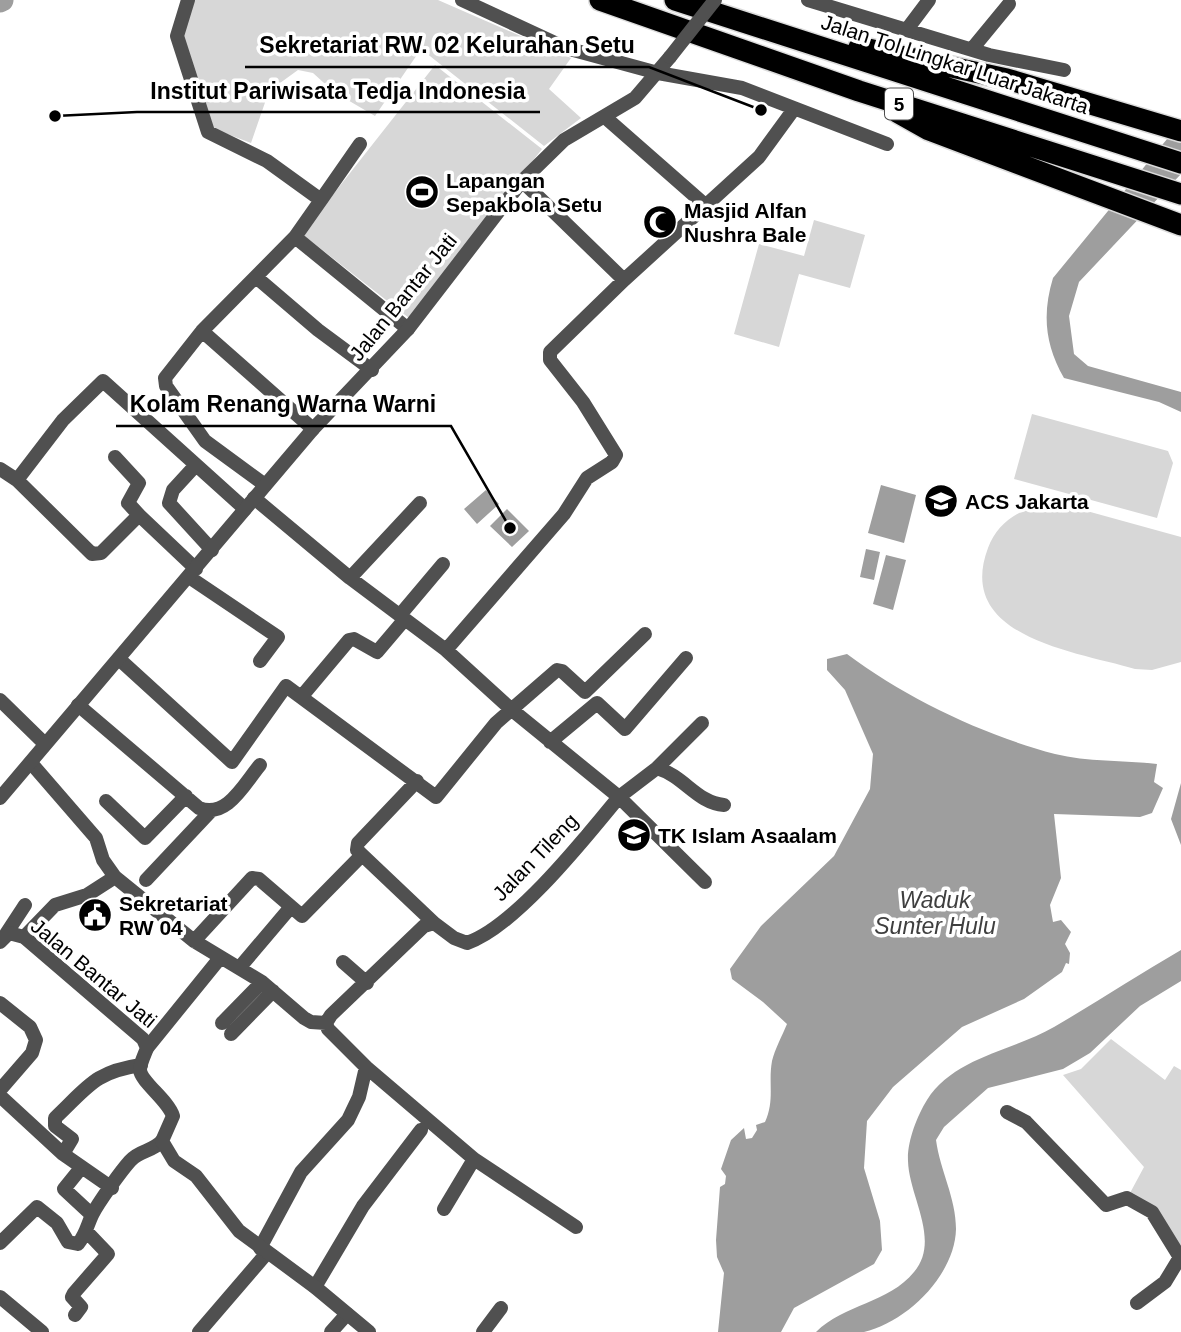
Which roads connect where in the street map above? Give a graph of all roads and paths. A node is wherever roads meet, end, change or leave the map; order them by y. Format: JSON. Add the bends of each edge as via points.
{"nodes":[{"id":1,"x":188,"y":0,"type":"edge"},
{"id":2,"x":462,"y":0,"type":"edge"},
{"id":3,"x":600,"y":0,"type":"edge"},
{"id":4,"x":675,"y":0,"type":"edge"},
{"id":5,"x":715,"y":0,"type":"edge"},
{"id":6,"x":808,"y":0,"type":"edge"},
{"id":7,"x":929,"y":0,"type":"edge"},
{"id":8,"x":1009,"y":4,"type":"dead end"},
{"id":9,"x":731,"y":18,"type":"junction"},
{"id":10,"x":908,"y":28,"type":"junction"},
{"id":11,"x":972,"y":49,"type":"junction"},
{"id":12,"x":1064,"y":70,"type":"dead end"},
{"id":13,"x":658,"y":73,"type":"junction"},
{"id":14,"x":859,"y":91,"type":"junction"},
{"id":15,"x":794,"y":109,"type":"junction"},
{"id":16,"x":606,"y":118,"type":"junction"},
{"id":17,"x":1181,"y":131,"type":"edge"},
{"id":18,"x":360,"y":144,"type":"dead end"},
{"id":19,"x":887,"y":144,"type":"dead end"},
{"id":20,"x":1181,"y":163,"type":"edge"},
{"id":21,"x":522,"y":181,"type":"junction"},
{"id":22,"x":1181,"y":194,"type":"edge"},
{"id":23,"x":321,"y":200,"type":"junction"},
{"id":24,"x":704,"y":204,"type":"junction"},
{"id":25,"x":1181,"y":225,"type":"edge"},
{"id":26,"x":295,"y":237,"type":"junction"},
{"id":27,"x":256,"y":277,"type":"junction"},
{"id":28,"x":624,"y":280,"type":"junction"},
{"id":29,"x":408,"y":329,"type":"junction"},
{"id":30,"x":202,"y":331,"type":"junction"},
{"id":31,"x":372,"y":370,"type":"junction"},
{"id":32,"x":313,"y":429,"type":"junction"},
{"id":33,"x":115,"y":457,"type":"dead end"},
{"id":34,"x":195,"y":466,"type":"junction"},
{"id":35,"x":0,"y":469,"type":"edge"},
{"id":36,"x":17,"y":480,"type":"junction"},
{"id":37,"x":265,"y":485,"type":"junction"},
{"id":38,"x":420,"y":503,"type":"dead end"},
{"id":39,"x":249,"y":504,"type":"junction"},
{"id":40,"x":139,"y":515,"type":"junction"},
{"id":41,"x":212,"y":550,"type":"junction"},
{"id":42,"x":443,"y":564,"type":"dead end"},
{"id":43,"x":193,"y":573,"type":"junction"},
{"id":44,"x":350,"y":578,"type":"junction"},
{"id":45,"x":403,"y":617,"type":"junction"},
{"id":46,"x":645,"y":635,"type":"dead end"},
{"id":47,"x":446,"y":650,"type":"junction"},
{"id":48,"x":686,"y":658,"type":"dead end"},
{"id":49,"x":119,"y":659,"type":"junction"},
{"id":50,"x":260,"y":661,"type":"dead end"},
{"id":51,"x":303,"y":696,"type":"junction"},
{"id":52,"x":0,"y":700,"type":"edge"},
{"id":53,"x":78,"y":705,"type":"junction"},
{"id":54,"x":512,"y":710,"type":"junction"},
{"id":55,"x":702,"y":723,"type":"dead end"},
{"id":56,"x":550,"y":742,"type":"junction"},
{"id":57,"x":45,"y":744,"type":"junction"},
{"id":58,"x":31,"y":763,"type":"junction"},
{"id":59,"x":260,"y":765,"type":"dead end"},
{"id":60,"x":657,"y":768,"type":"junction"},
{"id":61,"x":416,"y":781,"type":"junction"},
{"id":62,"x":187,"y":796,"type":"junction"},
{"id":63,"x":619,"y":797,"type":"junction"},
{"id":64,"x":0,"y":798,"type":"edge"},
{"id":65,"x":106,"y":801,"type":"dead end"},
{"id":66,"x":724,"y":806,"type":"dead end"},
{"id":67,"x":210,"y":812,"type":"junction"},
{"id":68,"x":361,"y":856,"type":"junction"},
{"id":69,"x":115,"y":877,"type":"junction"},
{"id":70,"x":146,"y":880,"type":"dead end"},
{"id":71,"x":705,"y":882,"type":"dead end"},
{"id":72,"x":25,"y":905,"type":"dead end"},
{"id":73,"x":290,"y":908,"type":"junction"},
{"id":74,"x":434,"y":923,"type":"junction"},
{"id":75,"x":24,"y":937,"type":"junction"},
{"id":76,"x":3,"y":938,"type":"edge"},
{"id":77,"x":194,"y":941,"type":"junction"},
{"id":78,"x":220,"y":958,"type":"junction"},
{"id":79,"x":343,"y":962,"type":"dead end"},
{"id":80,"x":240,"y":967,"type":"junction"},
{"id":81,"x":367,"y":984,"type":"junction"},
{"id":82,"x":268,"y":987,"type":"junction"},
{"id":83,"x":0,"y":1003,"type":"edge"},
{"id":84,"x":326,"y":1023,"type":"junction"},
{"id":85,"x":226,"y":1029,"type":"dead end"},
{"id":86,"x":148,"y":1048,"type":"junction"},
{"id":87,"x":141,"y":1065,"type":"junction"},
{"id":88,"x":366,"y":1067,"type":"junction"},
{"id":89,"x":0,"y":1090,"type":"edge"},
{"id":90,"x":0,"y":1096,"type":"edge"},
{"id":91,"x":1007,"y":1112,"type":"dead end"},
{"id":92,"x":421,"y":1130,"type":"dead end"},
{"id":93,"x":162,"y":1141,"type":"junction"},
{"id":94,"x":64,"y":1154,"type":"junction"},
{"id":95,"x":474,"y":1159,"type":"junction"},
{"id":96,"x":82,"y":1168,"type":"junction"},
{"id":97,"x":112,"y":1188,"type":"junction"},
{"id":98,"x":444,"y":1209,"type":"dead end"},
{"id":99,"x":92,"y":1215,"type":"junction"},
{"id":100,"x":576,"y":1227,"type":"dead end"},
{"id":101,"x":88,"y":1232,"type":"junction"},
{"id":102,"x":0,"y":1242,"type":"edge"},
{"id":103,"x":263,"y":1250,"type":"junction"},
{"id":104,"x":1180,"y":1259,"type":"edge"},
{"id":105,"x":315,"y":1287,"type":"junction"},
{"id":106,"x":0,"y":1297,"type":"edge"},
{"id":107,"x":1137,"y":1303,"type":"dead end"},
{"id":108,"x":501,"y":1308,"type":"dead end"},
{"id":109,"x":347,"y":1314,"type":"junction"},
{"id":110,"x":75,"y":1315,"type":"dead end"},
{"id":111,"x":42,"y":1332,"type":"edge"},
{"id":112,"x":199,"y":1332,"type":"edge"},
{"id":113,"x":331,"y":1332,"type":"edge"},
{"id":114,"x":369,"y":1332,"type":"edge"},
{"id":115,"x":483,"y":1332,"type":"edge"}],
"edges":[{"from":1,"to":23,"type":"street","via":[[177,36],[208,132],[267,160]]},
{"from":2,"to":13,"type":"street","via":[[566,48]]},
{"from":3,"to":14,"type":"highway","number":"5"},
{"from":4,"to":9,"type":"highway","name":"Jalan Tol Lingkar Luar Jakarta","number":"5"},
{"from":5,"to":13,"type":"street","name":"Jalan Bantar Jati","bridge":true},
{"from":6,"to":10,"type":"street"},
{"from":7,"to":10,"type":"street"},
{"from":8,"to":11,"type":"street"},
{"from":9,"to":17,"type":"highway","via":[[1007,79]]},
{"from":9,"to":20,"type":"highway","name":"Jalan Tol Lingkar Luar Jakarta","number":"5"},
{"from":10,"to":11,"type":"street"},
{"from":11,"to":12,"type":"street"},
{"from":13,"to":15,"type":"street","via":[[742,89]]},
{"from":13,"to":16,"type":"street","name":"Jalan Bantar Jati","via":[[642,92]]},
{"from":14,"to":22,"type":"highway","number":"5"},
{"from":14,"to":25,"type":"highway","via":[[929,130]]},
{"from":15,"to":19,"type":"street"},
{"from":15,"to":24,"type":"street","via":[[759,157]]},
{"from":16,"to":21,"type":"street","name":"Jalan Bantar Jati","via":[[564,140]]},
{"from":16,"to":24,"type":"street"},
{"from":18,"to":23,"type":"street"},
{"from":21,"to":28,"type":"street"},
{"from":21,"to":29,"type":"street","name":"Jalan Bantar Jati"},
{"from":23,"to":26,"type":"street"},
{"from":24,"to":28,"type":"street"},
{"from":26,"to":27,"type":"street"},
{"from":26,"to":29,"type":"street"},
{"from":27,"to":30,"type":"street"},
{"from":27,"to":31,"type":"street"},
{"from":28,"to":47,"type":"street","via":[[550,352],[550,360],[615,452],[613,460],[587,478],[564,514]]},
{"from":29,"to":31,"type":"street","name":"Jalan Bantar Jati"},
{"from":30,"to":32,"type":"street"},
{"from":30,"to":37,"type":"street","via":[[167,371],[166,386],[205,441]]},
{"from":31,"to":32,"type":"street","name":"Jalan Bantar Jati"},
{"from":32,"to":37,"type":"street","name":"Jalan Bantar Jati"},
{"from":33,"to":40,"type":"street","via":[[139,483],[128,503]]},
{"from":34,"to":36,"type":"street","via":[[100,382],[63,420]]},
{"from":34,"to":39,"type":"street"},
{"from":34,"to":41,"type":"street","via":[[173,490],[169,503]]},
{"from":35,"to":36,"type":"street"},
{"from":36,"to":40,"type":"street","via":[[92,554],[101,553]]},
{"from":37,"to":39,"type":"street","name":"Jalan Bantar Jati"},
{"from":38,"to":44,"type":"street"},
{"from":39,"to":41,"type":"street","name":"Jalan Bantar Jati"},
{"from":39,"to":44,"type":"street"},
{"from":40,"to":43,"type":"street"},
{"from":41,"to":43,"type":"street","name":"Jalan Bantar Jati"},
{"from":42,"to":45,"type":"street"},
{"from":43,"to":49,"type":"street","name":"Jalan Bantar Jati"},
{"from":43,"to":50,"type":"street","via":[[278,637]]},
{"from":44,"to":45,"type":"street"},
{"from":45,"to":47,"type":"street"},
{"from":45,"to":51,"type":"street","via":[[377,652],[349,640]]},
{"from":46,"to":54,"type":"street","via":[[585,692],[557,670]]},
{"from":47,"to":54,"type":"street"},
{"from":48,"to":56,"type":"street","via":[[625,729],[597,703]]},
{"from":49,"to":51,"type":"street","via":[[232,762],[283,688]]},
{"from":49,"to":53,"type":"street","name":"Jalan Bantar Jati"},
{"from":51,"to":61,"type":"street"},
{"from":52,"to":57,"type":"street"},
{"from":53,"to":57,"type":"street","name":"Jalan Bantar Jati"},
{"from":53,"to":62,"type":"street"},
{"from":54,"to":56,"type":"street"},
{"from":54,"to":61,"type":"street","via":[[496,723],[438,797]]},
{"from":55,"to":60,"type":"street","name":"Jalan Tileng"},
{"from":56,"to":63,"type":"street"},
{"from":57,"to":58,"type":"street","name":"Jalan Bantar Jati"},
{"from":58,"to":64,"type":"street","name":"Jalan Bantar Jati"},
{"from":58,"to":69,"type":"street","via":[[96,838]]},
{"from":59,"to":67,"type":"street","via":[[228,803]]},
{"from":60,"to":63,"type":"street","name":"Jalan Tileng"},
{"from":60,"to":66,"type":"street","via":[[687,783],[705,800]]},
{"from":61,"to":68,"type":"street","via":[[358,843]]},
{"from":62,"to":65,"type":"street","via":[[145,838]]},
{"from":62,"to":67,"type":"street"},
{"from":63,"to":71,"type":"street"},
{"from":63,"to":74,"type":"street","name":"Jalan Tileng","via":[[523,902],[475,940],[460,942]]},
{"from":67,"to":70,"type":"street"},
{"from":68,"to":73,"type":"street","via":[[304,915]]},
{"from":68,"to":74,"type":"street","name":"Jalan Tileng"},
{"from":69,"to":75,"type":"street","via":[[87,895],[55,905]]},
{"from":69,"to":77,"type":"street"},
{"from":72,"to":76,"type":"street"},
{"from":73,"to":77,"type":"street","via":[[259,879],[252,878]]},
{"from":73,"to":80,"type":"street"},
{"from":74,"to":81,"type":"street","via":[[418,930]]},
{"from":75,"to":76,"type":"street","name":"Jalan Bantar Jati","via":[[14,932]]},
{"from":75,"to":86,"type":"street","name":"Jalan Bantar Jati","via":[[140,1035]]},
{"from":77,"to":78,"type":"street"},
{"from":78,"to":80,"type":"street"},
{"from":78,"to":86,"type":"street"},
{"from":79,"to":81,"type":"street"},
{"from":80,"to":82,"type":"street"},
{"from":81,"to":84,"type":"street"},
{"from":82,"to":84,"type":"street","via":[[311,1022]]},
{"from":82,"to":85,"type":"street"},
{"from":83,"to":89,"type":"street","via":[[30,1027],[36,1045]]},
{"from":84,"to":88,"type":"street","via":[[340,1044]]},
{"from":86,"to":87,"type":"street","name":"Jalan Bantar Jati"},
{"from":87,"to":93,"type":"street","via":[[141,1075],[173,1116]]},
{"from":87,"to":94,"type":"street","via":[[102,1074],[55,1118],[55,1125],[72,1139]]},
{"from":88,"to":95,"type":"street"},
{"from":88,"to":103,"type":"street","via":[[348,1120],[294,1182]]},
{"from":90,"to":94,"type":"street"},
{"from":91,"to":104,"type":"street","via":[[1026,1122],[1106,1205],[1127,1198],[1152,1212]]},
{"from":92,"to":105,"type":"street","via":[[363,1206]]},
{"from":93,"to":97,"type":"street","via":[[130,1161]]},
{"from":93,"to":103,"type":"street","via":[[174,1161],[196,1176],[239,1231]]},
{"from":94,"to":96,"type":"street"},
{"from":95,"to":98,"type":"street"},
{"from":95,"to":100,"type":"street"},
{"from":96,"to":97,"type":"street"},
{"from":96,"to":99,"type":"street","via":[[64,1189]]},
{"from":97,"to":99,"type":"street"},
{"from":99,"to":101,"type":"street"},
{"from":101,"to":102,"type":"street","via":[[78,1244],[70,1244],[57,1223],[37,1207]]},
{"from":101,"to":110,"type":"street","via":[[108,1254],[74,1293],[72,1297],[81,1307]]},
{"from":103,"to":105,"type":"street"},
{"from":103,"to":112,"type":"street"},
{"from":104,"to":107,"type":"street","via":[[1165,1282]]},
{"from":105,"to":109,"type":"street"},
{"from":106,"to":111,"type":"street"},
{"from":108,"to":115,"type":"street"},
{"from":109,"to":113,"type":"street"},
{"from":109,"to":114,"type":"street"}]}
